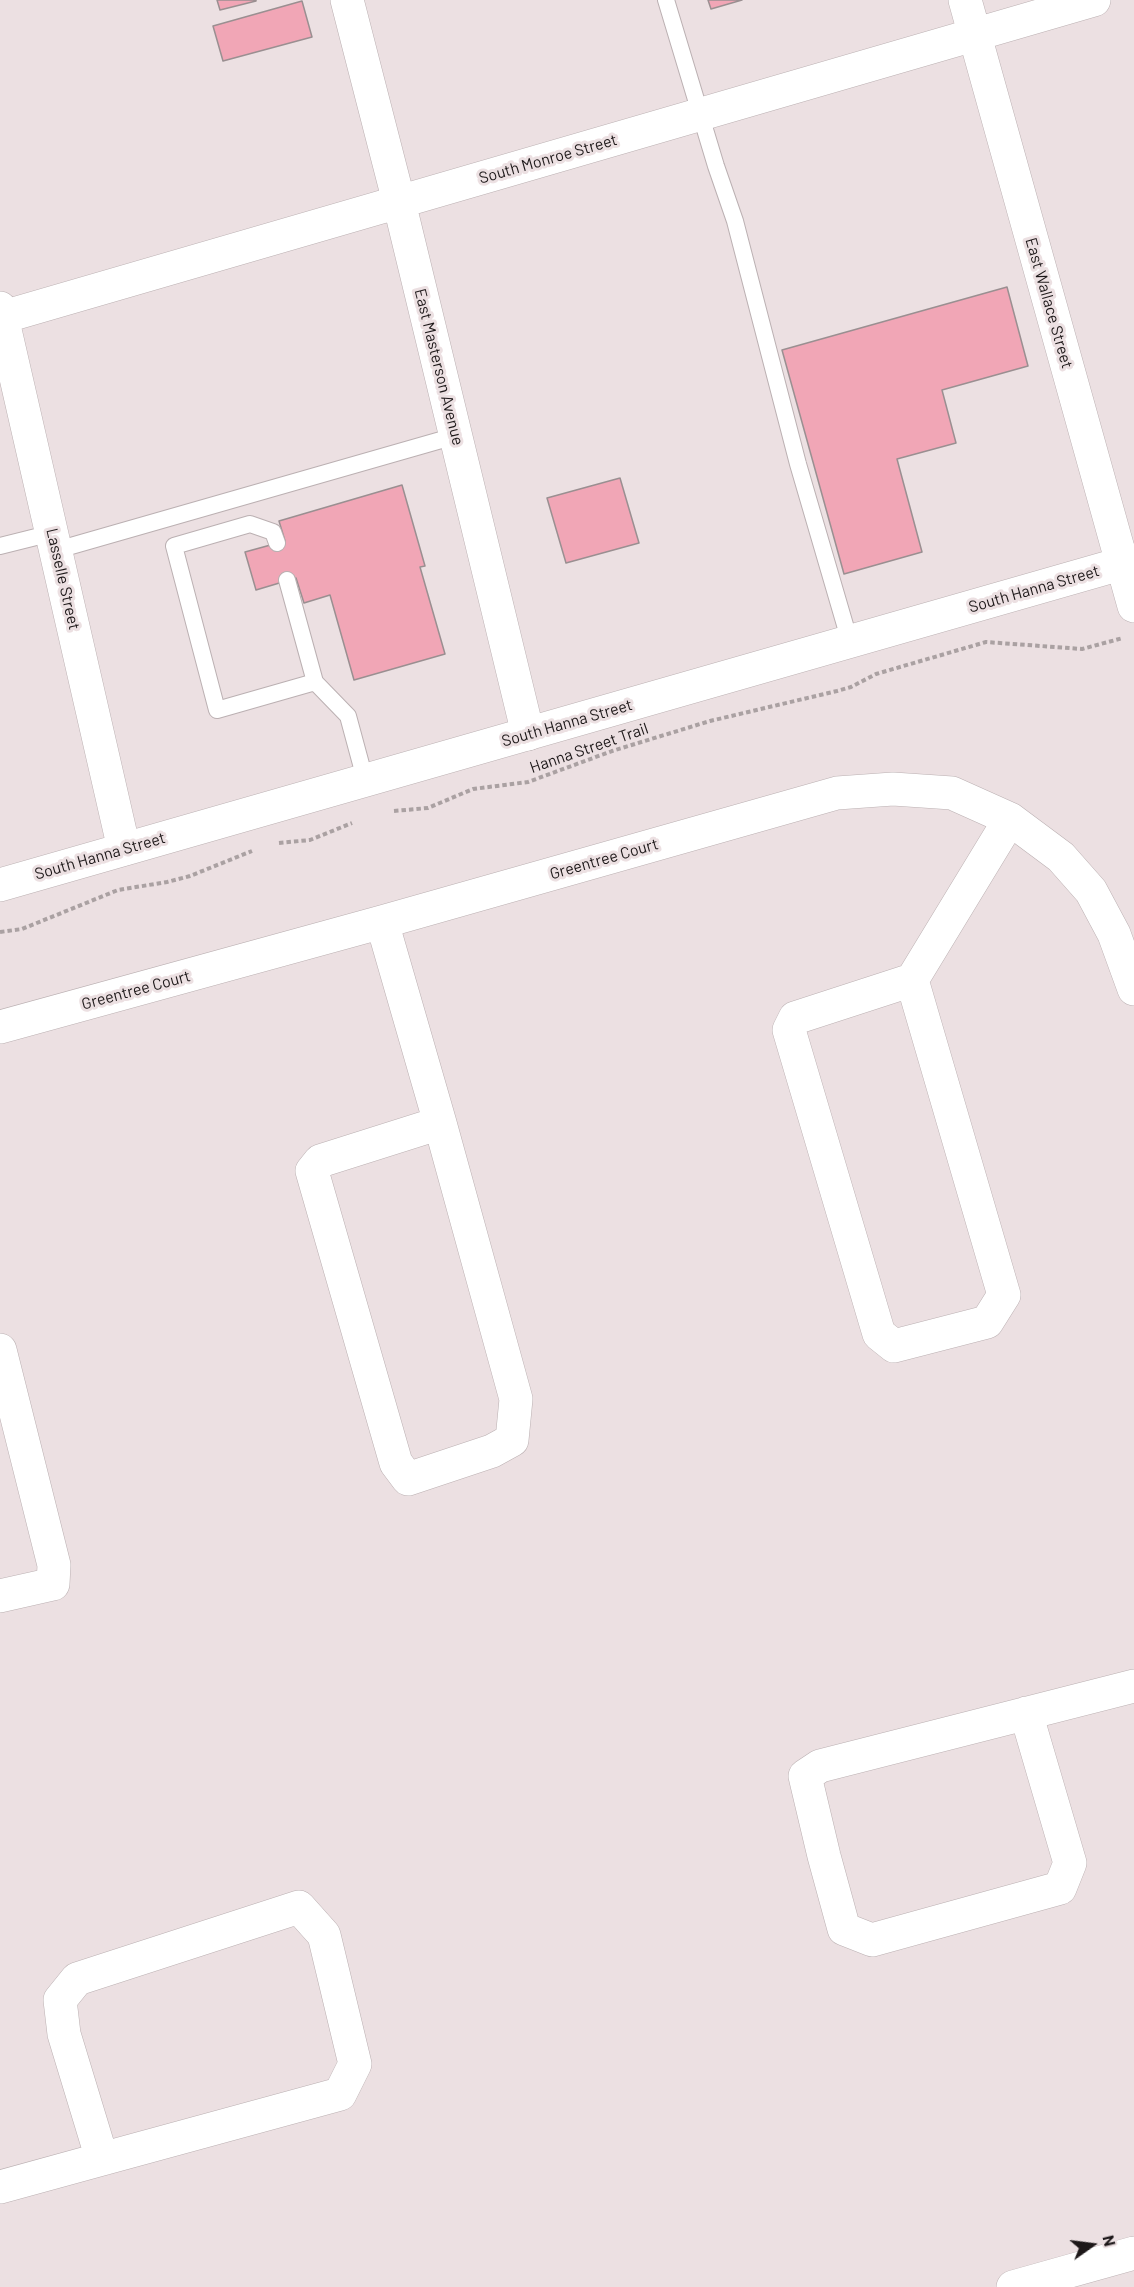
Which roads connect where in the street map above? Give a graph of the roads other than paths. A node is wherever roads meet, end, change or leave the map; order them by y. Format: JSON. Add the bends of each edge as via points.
{"nodes":[{"id":1,"x":347,"y":0,"type":"edge"},
{"id":2,"x":666,"y":0,"type":"edge"},
{"id":3,"x":965,"y":0,"type":"edge"},
{"id":4,"x":1094,"y":0,"type":"edge"},
{"id":5,"x":974,"y":35,"type":"junction"},
{"id":6,"x":700,"y":115,"type":"junction"},
{"id":7,"x":399,"y":202,"type":"junction"},
{"id":8,"x":1,"y":313,"type":"edge"},
{"id":9,"x":456,"y":436,"type":"junction"},
{"id":10,"x":55,"y":542,"type":"junction"},
{"id":11,"x":277,"y":543,"type":"dead end"},
{"id":12,"x":0,"y":546,"type":"edge"},
{"id":13,"x":1128,"y":562,"type":"edge"},
{"id":14,"x":287,"y":580,"type":"dead end"},
{"id":15,"x":1134,"y":606,"type":"edge"},
{"id":16,"x":850,"y":642,"type":"junction"},
{"id":17,"x":315,"y":682,"type":"junction"},
{"id":18,"x":528,"y":734,"type":"junction"},
{"id":19,"x":365,"y":779,"type":"junction"},
{"id":20,"x":1010,"y":819,"type":"junction"},
{"id":21,"x":124,"y":849,"type":"junction"},
{"id":22,"x":0,"y":885,"type":"edge"},
{"id":23,"x":382,"y":922,"type":"junction"},
{"id":24,"x":912,"y":980,"type":"junction"},
{"id":25,"x":1132,"y":984,"type":"edge"},
{"id":26,"x":0,"y":1028,"type":"edge"},
{"id":27,"x":440,"y":1123,"type":"junction"},
{"id":28,"x":0,"y":1350,"type":"edge"},
{"id":29,"x":0,"y":1596,"type":"edge"},
{"id":30,"x":1134,"y":1686,"type":"edge"},
{"id":31,"x":1026,"y":1713,"type":"junction"},
{"id":32,"x":102,"y":2159,"type":"junction"},
{"id":33,"x":0,"y":2187,"type":"edge"},
{"id":34,"x":1134,"y":2253,"type":"edge"},
{"id":35,"x":1013,"y":2287,"type":"edge"}],
"edges":[{"from":1,"to":7,"type":"street","name":"East Masterson Avenue"},
{"from":2,"to":6,"type":"lane"},
{"from":3,"to":5,"type":"street","name":"East Wallace Street"},
{"from":4,"to":5,"type":"street","name":"South Monroe Street"},
{"from":5,"to":6,"type":"street","name":"South Monroe Street"},
{"from":5,"to":13,"type":"street","name":"East Wallace Street"},
{"from":6,"to":7,"type":"street","name":"South Monroe Street"},
{"from":6,"to":16,"type":"lane","via":[[735,221],[795,453]]},
{"from":7,"to":8,"type":"street","name":"South Monroe Street"},
{"from":7,"to":9,"type":"street","name":"East Masterson Avenue"},
{"from":8,"to":10,"type":"street","name":"Lasselle Street"},
{"from":9,"to":10,"type":"lane"},
{"from":9,"to":18,"type":"street","name":"East Masterson Avenue"},
{"from":10,"to":12,"type":"lane"},
{"from":10,"to":21,"type":"street","name":"Lasselle Street"},
{"from":11,"to":17,"type":"lane","via":[[273,532],[250,524],[174,546],[217,710]]},
{"from":13,"to":15,"type":"street","name":"East Wallace Street"},
{"from":13,"to":16,"type":"street","name":"South Hanna Street"},
{"from":14,"to":17,"type":"lane"},
{"from":16,"to":18,"type":"street","name":"South Hanna Street"},
{"from":17,"to":19,"type":"lane","via":[[348,716]]},
{"from":18,"to":19,"type":"street","name":"South Hanna Street"},
{"from":19,"to":21,"type":"street","name":"South Hanna Street"},
{"from":20,"to":23,"type":"street","name":"Greentree Court","via":[[952,793],[893,789],[837,793]]},
{"from":20,"to":24,"type":"street"},
{"from":20,"to":25,"type":"street","name":"Greentree Court","via":[[1061,857],[1091,891],[1114,934]]},
{"from":21,"to":22,"type":"street","name":"South Hanna Street"},
{"from":23,"to":26,"type":"street","name":"Greentree Court"},
{"from":23,"to":27,"type":"street"},
{"from":24,"to":24,"type":"street","via":[[795,1018],[789,1030],[879,1334],[894,1346],[987,1323],[1004,1295]]},
{"from":27,"to":27,"type":"street","via":[[516,1399],[512,1440],[492,1451],[408,1479],[396,1463],[312,1171],[320,1161]]},
{"from":28,"to":29,"type":"street","via":[[54,1565],[52,1584]]},
{"from":30,"to":31,"type":"street"},
{"from":31,"to":31,"type":"street","via":[[820,1766],[805,1776],[844,1929],[872,1940],[1060,1888],[1070,1863]]},
{"from":32,"to":32,"type":"street","via":[[340,2094],[355,2064],[324,1935],[299,1907],[76,1979],[60,2000],[64,2034]]},
{"from":32,"to":33,"type":"street"},
{"from":34,"to":35,"type":"street"}]}
